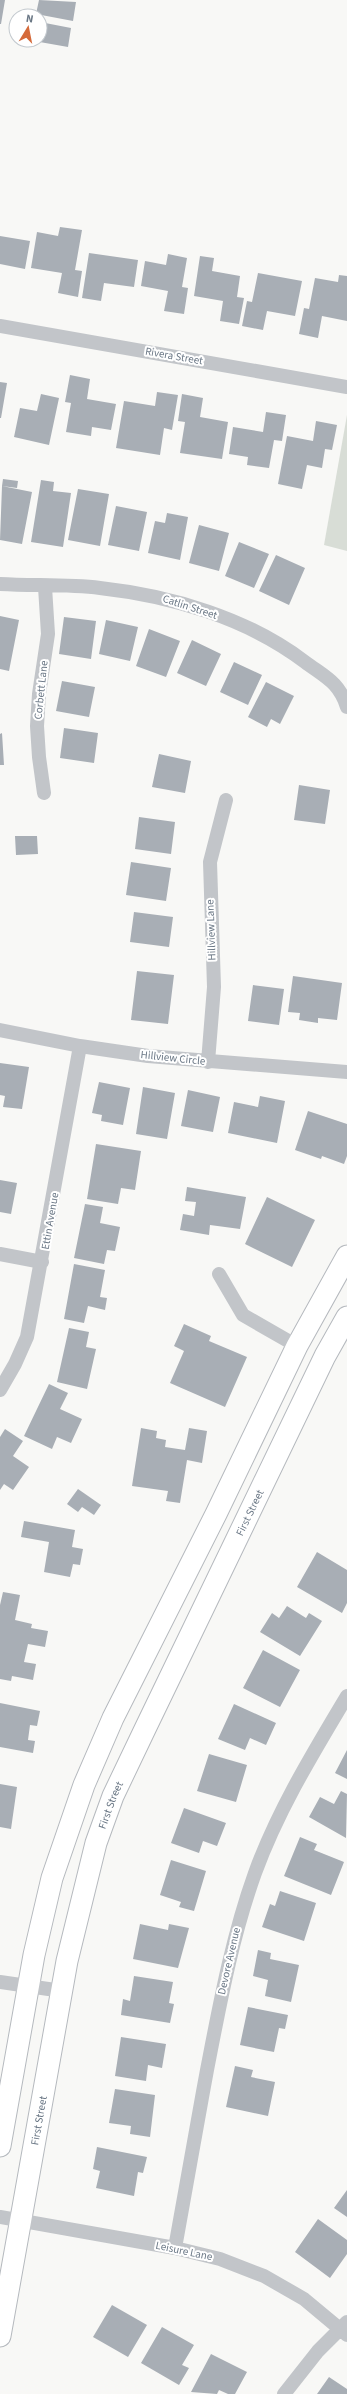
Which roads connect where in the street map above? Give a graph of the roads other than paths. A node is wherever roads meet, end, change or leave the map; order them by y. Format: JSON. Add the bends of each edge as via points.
{"nodes":[{"id":1,"x":0,"y":326,"type":"edge"},
{"id":2,"x":347,"y":387,"type":"edge"},
{"id":3,"x":0,"y":584,"type":"edge"},
{"id":4,"x":44,"y":587,"type":"junction"},
{"id":5,"x":347,"y":707,"type":"edge"},
{"id":6,"x":44,"y":793,"type":"dead end"},
{"id":7,"x":226,"y":800,"type":"dead end"},
{"id":8,"x":0,"y":1030,"type":"edge"},
{"id":9,"x":80,"y":1046,"type":"junction"},
{"id":10,"x":208,"y":1062,"type":"junction"},
{"id":11,"x":347,"y":1072,"type":"edge"},
{"id":12,"x":0,"y":1254,"type":"edge"},
{"id":13,"x":347,"y":1256,"type":"edge"},
{"id":14,"x":42,"y":1262,"type":"junction"},
{"id":15,"x":219,"y":1274,"type":"dead end"},
{"id":16,"x":347,"y":1317,"type":"edge"},
{"id":17,"x":297,"y":1346,"type":"junction"},
{"id":18,"x":0,"y":1390,"type":"edge"},
{"id":19,"x":347,"y":1696,"type":"edge"},
{"id":20,"x":0,"y":1982,"type":"edge"},
{"id":21,"x":28,"y":1987,"type":"junction"},
{"id":22,"x":62,"y":1991,"type":"junction"},
{"id":23,"x":0,"y":2146,"type":"edge"},
{"id":24,"x":0,"y":2217,"type":"edge"},
{"id":25,"x":21,"y":2221,"type":"junction"},
{"id":26,"x":175,"y":2248,"type":"junction"},
{"id":27,"x":345,"y":2329,"type":"edge"},
{"id":28,"x":0,"y":2336,"type":"edge"},
{"id":29,"x":284,"y":2394,"type":"edge"}],
"edges":[{"from":1,"to":2,"type":"street","name":"Rivera Street"},
{"from":3,"to":4,"type":"street","name":"Catlin Street"},
{"from":4,"to":5,"type":"street","name":"Catlin Street","via":[[113,590],[151,595],[202,610],[251,630],[298,656],[340,688]]},
{"from":4,"to":6,"type":"street","name":"Corbett Lane","via":[[48,634],[37,726]]},
{"from":7,"to":10,"type":"street","name":"Hillview Lane","via":[[210,862],[214,987]]},
{"from":8,"to":9,"type":"street","name":"Hillview Circle"},
{"from":9,"to":10,"type":"street","name":"Hillview Circle"},
{"from":9,"to":14,"type":"street","name":"Ettin Avenue"},
{"from":10,"to":11,"type":"street","name":"Hillview Circle"},
{"from":12,"to":14,"type":"street"},
{"from":13,"to":17,"type":"main road"},
{"from":14,"to":18,"type":"street","name":"Ettin Avenue","via":[[27,1337]]},
{"from":15,"to":17,"type":"street","via":[[243,1315]]},
{"from":16,"to":22,"type":"main road","name":"First Street","via":[[325,1356],[113,1796],[83,1890]]},
{"from":17,"to":21,"type":"main road","via":[[113,1718],[84,1785],[52,1878]]},
{"from":19,"to":26,"type":"street","name":"Devore Avenue","via":[[306,1764],[280,1816],[256,1872],[239,1923],[224,1980]]},
{"from":20,"to":21,"type":"street"},
{"from":21,"to":22,"type":"street"},
{"from":21,"to":23,"type":"main road"},
{"from":22,"to":25,"type":"main road","name":"First Street"},
{"from":24,"to":25,"type":"street","name":"Leisure Lane"},
{"from":25,"to":26,"type":"street","name":"Leisure Lane"},
{"from":25,"to":28,"type":"main road","name":"First Street"},
{"from":26,"to":27,"type":"street","name":"Leisure Lane","via":[[220,2259],[264,2276],[304,2299]]},
{"from":27,"to":29,"type":"street","via":[[318,2351]]}]}
